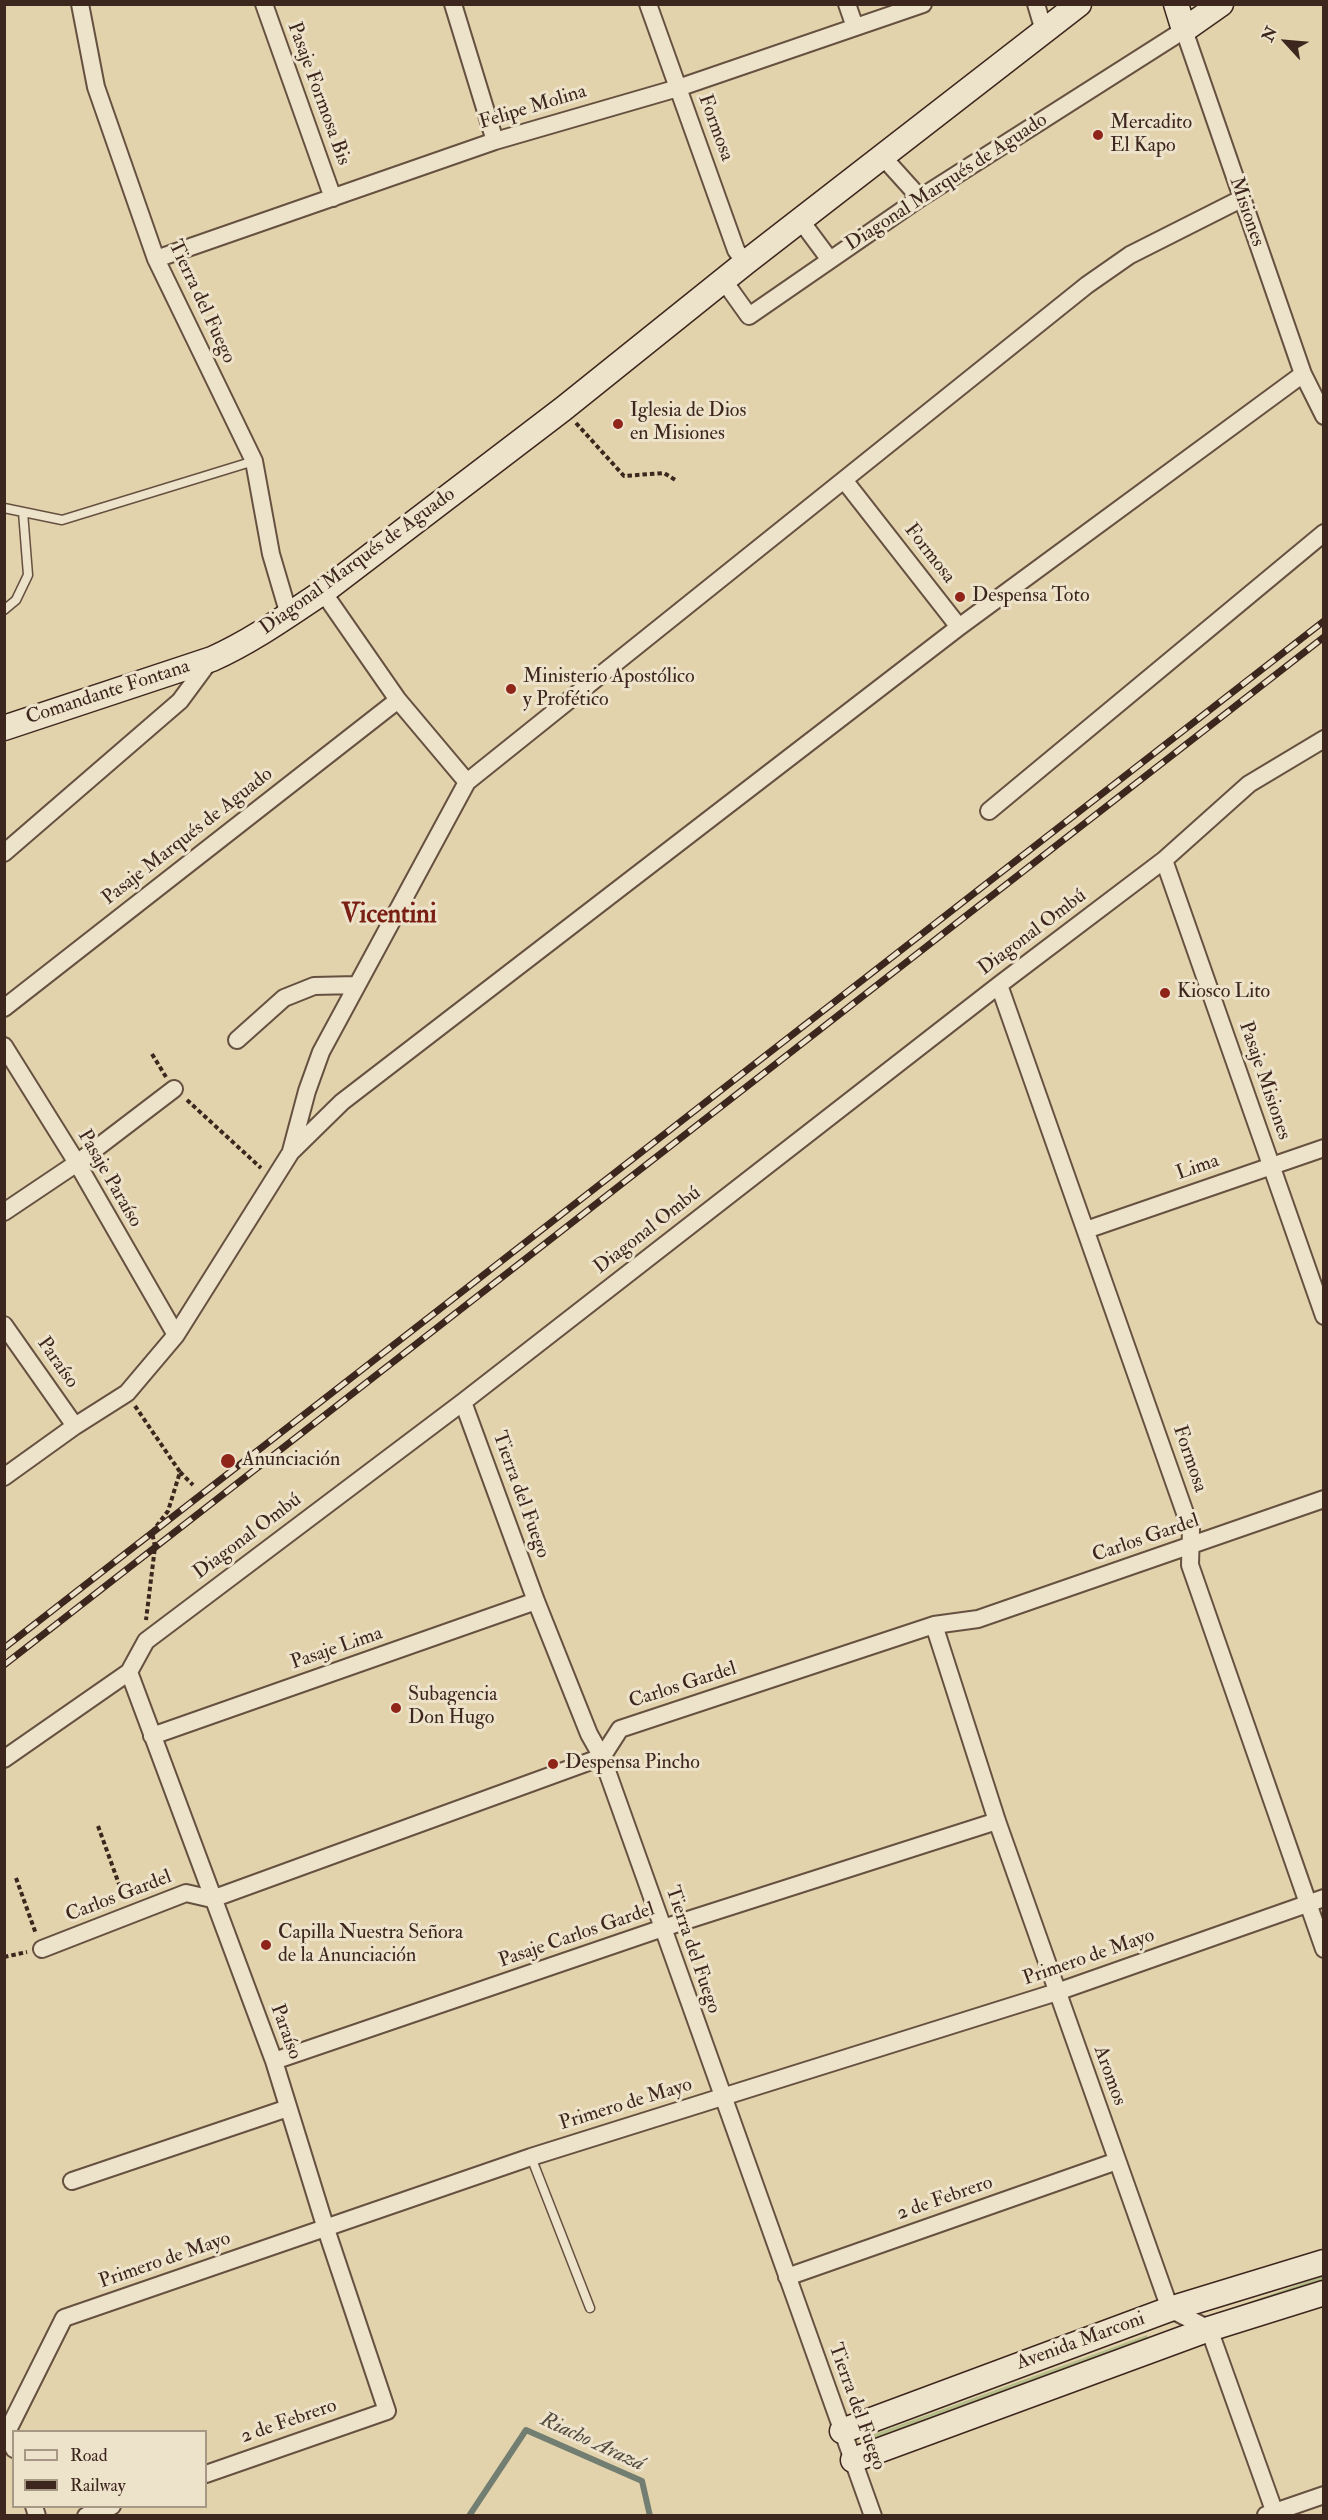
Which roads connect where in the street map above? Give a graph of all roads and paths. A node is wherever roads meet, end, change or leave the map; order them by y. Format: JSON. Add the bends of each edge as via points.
{"nodes":[{"id":1,"x":80,"y":4,"type":"edge"},
{"id":2,"x":264,"y":4,"type":"edge"},
{"id":3,"x":453,"y":4,"type":"edge"},
{"id":4,"x":648,"y":4,"type":"edge"},
{"id":5,"x":848,"y":4,"type":"edge"},
{"id":6,"x":923,"y":4,"type":"edge"},
{"id":7,"x":1036,"y":4,"type":"edge"},
{"id":8,"x":1079,"y":4,"type":"edge"},
{"id":9,"x":1176,"y":4,"type":"edge"},
{"id":10,"x":1221,"y":4,"type":"edge"},
{"id":11,"x":855,"y":27,"type":"junction"},
{"id":12,"x":1044,"y":30,"type":"junction"},
{"id":13,"x":1184,"y":30,"type":"junction"},
{"id":14,"x":678,"y":87,"type":"junction"},
{"id":15,"x":495,"y":141,"type":"junction"},
{"id":16,"x":883,"y":157,"type":"junction"},
{"id":17,"x":333,"y":198,"type":"junction"},
{"id":18,"x":920,"y":198,"type":"junction"},
{"id":19,"x":1241,"y":199,"type":"junction"},
{"id":20,"x":801,"y":221,"type":"junction"},
{"id":21,"x":156,"y":259,"type":"junction"},
{"id":22,"x":830,"y":260,"type":"junction"},
{"id":23,"x":745,"y":263,"type":"junction"},
{"id":24,"x":724,"y":281,"type":"junction"},
{"id":25,"x":1303,"y":375,"type":"junction"},
{"id":26,"x":563,"y":409,"type":"junction"},
{"id":27,"x":1323,"y":416,"type":"edge"},
{"id":28,"x":254,"y":461,"type":"junction"},
{"id":29,"x":844,"y":480,"type":"junction"},
{"id":30,"x":677,"y":481,"type":"dead end"},
{"id":31,"x":4,"y":508,"type":"edge"},
{"id":32,"x":23,"y":512,"type":"junction"},
{"id":33,"x":1323,"y":533,"type":"edge"},
{"id":34,"x":323,"y":592,"type":"junction"},
{"id":35,"x":4,"y":610,"type":"edge"},
{"id":36,"x":289,"y":615,"type":"junction"},
{"id":37,"x":959,"y":627,"type":"junction"},
{"id":38,"x":212,"y":659,"type":"junction"},
{"id":39,"x":398,"y":700,"type":"junction"},
{"id":40,"x":4,"y":728,"type":"edge"},
{"id":41,"x":1323,"y":739,"type":"edge"},
{"id":42,"x":467,"y":782,"type":"junction"},
{"id":43,"x":989,"y":811,"type":"dead end"},
{"id":44,"x":4,"y":852,"type":"edge"},
{"id":45,"x":1164,"y":860,"type":"junction"},
{"id":46,"x":356,"y":985,"type":"junction"},
{"id":47,"x":999,"y":985,"type":"junction"},
{"id":48,"x":4,"y":1008,"type":"edge"},
{"id":49,"x":237,"y":1040,"type":"dead end"},
{"id":50,"x":4,"y":1046,"type":"edge"},
{"id":51,"x":152,"y":1054,"type":"dead end"},
{"id":52,"x":174,"y":1089,"type":"junction"},
{"id":53,"x":1323,"y":1148,"type":"edge"},
{"id":54,"x":291,"y":1152,"type":"junction"},
{"id":55,"x":76,"y":1163,"type":"junction"},
{"id":56,"x":1271,"y":1165,"type":"junction"},
{"id":57,"x":274,"y":1180,"type":"junction"},
{"id":58,"x":4,"y":1212,"type":"edge"},
{"id":59,"x":1086,"y":1230,"type":"junction"},
{"id":60,"x":1323,"y":1316,"type":"edge"},
{"id":61,"x":4,"y":1325,"type":"edge"},
{"id":62,"x":176,"y":1335,"type":"junction"},
{"id":63,"x":127,"y":1393,"type":"junction"},
{"id":64,"x":463,"y":1401,"type":"junction"},
{"id":65,"x":75,"y":1426,"type":"junction"},
{"id":66,"x":180,"y":1472,"type":"junction"},
{"id":67,"x":4,"y":1477,"type":"edge"},
{"id":68,"x":193,"y":1485,"type":"dead end"},
{"id":69,"x":1323,"y":1499,"type":"edge"},
{"id":70,"x":1191,"y":1545,"type":"junction"},
{"id":71,"x":536,"y":1601,"type":"junction"},
{"id":72,"x":934,"y":1625,"type":"junction"},
{"id":73,"x":146,"y":1641,"type":"junction"},
{"id":74,"x":129,"y":1672,"type":"junction"},
{"id":75,"x":152,"y":1736,"type":"junction"},
{"id":76,"x":602,"y":1757,"type":"junction"},
{"id":77,"x":4,"y":1759,"type":"edge"},
{"id":78,"x":997,"y":1821,"type":"junction"},
{"id":79,"x":98,"y":1826,"type":"dead end"},
{"id":80,"x":16,"y":1878,"type":"dead end"},
{"id":81,"x":212,"y":1899,"type":"junction"},
{"id":82,"x":1316,"y":1901,"type":"edge"},
{"id":83,"x":130,"y":1914,"type":"junction"},
{"id":84,"x":663,"y":1928,"type":"junction"},
{"id":85,"x":42,"y":1949,"type":"joint"},
{"id":86,"x":1323,"y":1949,"type":"edge"},
{"id":87,"x":1057,"y":1992,"type":"junction"},
{"id":88,"x":274,"y":2061,"type":"junction"},
{"id":89,"x":722,"y":2097,"type":"junction"},
{"id":90,"x":288,"y":2108,"type":"junction"},
{"id":91,"x":531,"y":2157,"type":"junction"},
{"id":92,"x":1117,"y":2161,"type":"junction"},
{"id":93,"x":72,"y":2181,"type":"dead end"},
{"id":94,"x":326,"y":2229,"type":"junction"},
{"id":95,"x":1323,"y":2262,"type":"edge"},
{"id":96,"x":787,"y":2277,"type":"junction"},
{"id":97,"x":1323,"y":2293,"type":"edge"},
{"id":98,"x":590,"y":2308,"type":"dead end"},
{"id":99,"x":1170,"y":2309,"type":"junction"},
{"id":100,"x":1209,"y":2329,"type":"junction"},
{"id":101,"x":387,"y":2410,"type":"joint"},
{"id":102,"x":842,"y":2431,"type":"junction"},
{"id":103,"x":12,"y":2444,"type":"edge"},
{"id":104,"x":852,"y":2460,"type":"junction"},
{"id":105,"x":207,"y":2474,"type":"edge"},
{"id":106,"x":1323,"y":2495,"type":"edge"},
{"id":107,"x":107,"y":2508,"type":"edge"},
{"id":108,"x":1272,"y":2514,"type":"edge"},
{"id":109,"x":86,"y":2516,"type":"edge"},
{"id":110,"x":873,"y":2516,"type":"edge"}],
"edges":[{"from":1,"to":21,"type":"street","name":"Tierra del Fuego","via":[[96,87]]},
{"from":2,"to":17,"type":"street","name":"Pasaje Formosa Bis"},
{"from":3,"to":15,"type":"street"},
{"from":4,"to":14,"type":"street","name":"Formosa"},
{"from":5,"to":11,"type":"street"},
{"from":6,"to":11,"type":"street","name":"Felipe Molina"},
{"from":7,"to":12,"type":"street"},
{"from":8,"to":12,"type":"street","name":"Diagonal Marqués de Aguado"},
{"from":9,"to":13,"type":"street","name":"Misiones"},
{"from":10,"to":13,"type":"street"},
{"from":11,"to":14,"type":"street","name":"Felipe Molina"},
{"from":12,"to":16,"type":"street","name":"Diagonal Marqués de Aguado"},
{"from":13,"to":18,"type":"street","name":"Diagonal Marqués de Aguado"},
{"from":13,"to":19,"type":"street","name":"Misiones"},
{"from":14,"to":15,"type":"street","name":"Felipe Molina"},
{"from":14,"to":23,"type":"street","name":"Formosa","via":[[736,250]]},
{"from":15,"to":17,"type":"street","name":"Felipe Molina"},
{"from":16,"to":18,"type":"street"},
{"from":16,"to":20,"type":"street","name":"Diagonal Marqués de Aguado"},
{"from":17,"to":21,"type":"street","name":"Felipe Molina"},
{"from":18,"to":22,"type":"street","name":"Diagonal Marqués de Aguado"},
{"from":19,"to":25,"type":"street","name":"Misiones"},
{"from":19,"to":29,"type":"street","via":[[1130,255],[1087,285]]},
{"from":20,"to":22,"type":"street"},
{"from":20,"to":23,"type":"street","name":"Diagonal Marqués de Aguado"},
{"from":21,"to":28,"type":"street","name":"Tierra del Fuego"},
{"from":22,"to":24,"type":"street","name":"Diagonal Marqués de Aguado","via":[[749,316]]},
{"from":23,"to":24,"type":"street","name":"Diagonal Marqués de Aguado"},
{"from":24,"to":26,"type":"street","name":"Diagonal Marqués de Aguado"},
{"from":25,"to":27,"type":"street","name":"Misiones"},
{"from":25,"to":37,"type":"street"},
{"from":26,"to":30,"type":"path","via":[[624,476],[664,473]]},
{"from":26,"to":34,"type":"street","name":"Diagonal Marqués de Aguado"},
{"from":28,"to":32,"type":"lane","via":[[62,520]]},
{"from":28,"to":36,"type":"street","name":"Tierra del Fuego","via":[[271,554]]},
{"from":29,"to":37,"type":"street","name":"Formosa"},
{"from":29,"to":42,"type":"street"},
{"from":31,"to":32,"type":"lane"},
{"from":32,"to":35,"type":"lane","via":[[28,575],[16,600]]},
{"from":33,"to":43,"type":"street"},
{"from":34,"to":36,"type":"street","name":"Diagonal Marqués de Aguado"},
{"from":34,"to":39,"type":"street"},
{"from":36,"to":38,"type":"street","name":"Diagonal Marqués de Aguado","via":[[244,645]]},
{"from":37,"to":54,"type":"street","via":[[342,1102]]},
{"from":38,"to":40,"type":"street","name":"Comandante Fontana"},
{"from":38,"to":44,"type":"street","name":"Diagonal Marqués de Aguado","via":[[180,700]]},
{"from":39,"to":42,"type":"street"},
{"from":39,"to":48,"type":"street","name":"Pasaje Marqués de Aguado"},
{"from":41,"to":45,"type":"street","name":"Diagonal Ombú","via":[[1249,784]]},
{"from":42,"to":46,"type":"street"},
{"from":45,"to":47,"type":"street","name":"Diagonal Ombú"},
{"from":45,"to":56,"type":"street","name":"Pasaje Misiones"},
{"from":46,"to":49,"type":"street","via":[[314,986],[284,998]]},
{"from":46,"to":54,"type":"street","via":[[321,1052]]},
{"from":47,"to":59,"type":"street","name":"Formosa"},
{"from":47,"to":64,"type":"street","name":"Diagonal Ombú"},
{"from":50,"to":55,"type":"street","name":"Pasaje Paraíso"},
{"from":51,"to":52,"type":"path"},
{"from":52,"to":55,"type":"street"},
{"from":52,"to":57,"type":"path"},
{"from":53,"to":56,"type":"street","name":"Lima"},
{"from":54,"to":57,"type":"street"},
{"from":55,"to":58,"type":"street"},
{"from":55,"to":62,"type":"street","name":"Pasaje Paraíso"},
{"from":56,"to":59,"type":"street","name":"Lima"},
{"from":56,"to":60,"type":"street","name":"Pasaje Misiones"},
{"from":57,"to":62,"type":"street"},
{"from":59,"to":70,"type":"street","name":"Formosa","via":[[1191,1530]]},
{"from":61,"to":65,"type":"street","name":"Paraíso"},
{"from":62,"to":63,"type":"street"},
{"from":63,"to":65,"type":"street"},
{"from":63,"to":66,"type":"path"},
{"from":64,"to":71,"type":"street","name":"Tierra del Fuego"},
{"from":64,"to":73,"type":"street","name":"Diagonal Ombú"},
{"from":65,"to":67,"type":"street"},
{"from":66,"to":68,"type":"path"},
{"from":66,"to":73,"type":"path","via":[[168,1511],[152,1532],[155,1547]]},
{"from":69,"to":70,"type":"street","name":"Carlos Gardel"},
{"from":70,"to":72,"type":"street","name":"Carlos Gardel","via":[[978,1619]]},
{"from":70,"to":82,"type":"street","name":"Formosa","via":[[1190,1565]]},
{"from":71,"to":75,"type":"street","name":"Pasaje Lima"},
{"from":71,"to":76,"type":"street","name":"Tierra del Fuego","via":[[589,1734]]},
{"from":72,"to":76,"type":"street","name":"Carlos Gardel","via":[[620,1729]]},
{"from":72,"to":78,"type":"street","name":"Aromos"},
{"from":73,"to":74,"type":"street","name":"Diagonal Ombú"},
{"from":74,"to":75,"type":"street","name":"Paraíso"},
{"from":74,"to":77,"type":"street","name":"Diagonal Ombú"},
{"from":75,"to":81,"type":"street","name":"Paraíso"},
{"from":76,"to":81,"type":"street","name":"Carlos Gardel"},
{"from":76,"to":84,"type":"street","name":"Tierra del Fuego"},
{"from":78,"to":84,"type":"street","name":"Pasaje Carlos Gardel"},
{"from":78,"to":87,"type":"street","name":"Aromos"},
{"from":79,"to":83,"type":"path"},
{"from":80,"to":85,"type":"path"},
{"from":81,"to":83,"type":"street","name":"Carlos Gardel","via":[[186,1893]]},
{"from":81,"to":88,"type":"street","name":"Paraíso"},
{"from":82,"to":86,"type":"street","name":"Formosa"},
{"from":82,"to":87,"type":"street","name":"Primero de Mayo"},
{"from":83,"to":85,"type":"street","name":"Carlos Gardel"},
{"from":84,"to":88,"type":"street","name":"Pasaje Carlos Gardel"},
{"from":84,"to":89,"type":"street","name":"Tierra del Fuego"},
{"from":87,"to":89,"type":"street","name":"Primero de Mayo"},
{"from":87,"to":92,"type":"street","name":"Aromos"},
{"from":88,"to":90,"type":"street","name":"Paraíso"},
{"from":89,"to":91,"type":"street","name":"Primero de Mayo"},
{"from":89,"to":96,"type":"street","name":"Tierra del Fuego"},
{"from":90,"to":93,"type":"street"},
{"from":90,"to":94,"type":"street","name":"Paraíso"},
{"from":91,"to":94,"type":"street","name":"Primero de Mayo"},
{"from":91,"to":98,"type":"lane"},
{"from":92,"to":96,"type":"street","name":"2 de Febrero"},
{"from":92,"to":99,"type":"street","name":"Aromos"},
{"from":94,"to":101,"type":"street","name":"Paraíso"},
{"from":94,"to":103,"type":"street","name":"Primero de Mayo","via":[[64,2318],[7,2432]]},
{"from":95,"to":99,"type":"street","name":"Avenida Marconi"},
{"from":96,"to":102,"type":"street","name":"Tierra del Fuego"},
{"from":97,"to":100,"type":"street","name":"Avenida Marconi"},
{"from":99,"to":100,"type":"street"},
{"from":99,"to":102,"type":"street","name":"Avenida Marconi"},
{"from":100,"to":104,"type":"street","name":"Avenida Marconi"},
{"from":100,"to":108,"type":"street"},
{"from":101,"to":105,"type":"street","name":"2 de Febrero"},
{"from":102,"to":104,"type":"street","name":"Tierra del Fuego"},
{"from":104,"to":110,"type":"street","name":"Tierra del Fuego"},
{"from":106,"to":108,"type":"street"},
{"from":107,"to":109,"type":"street"}]}
